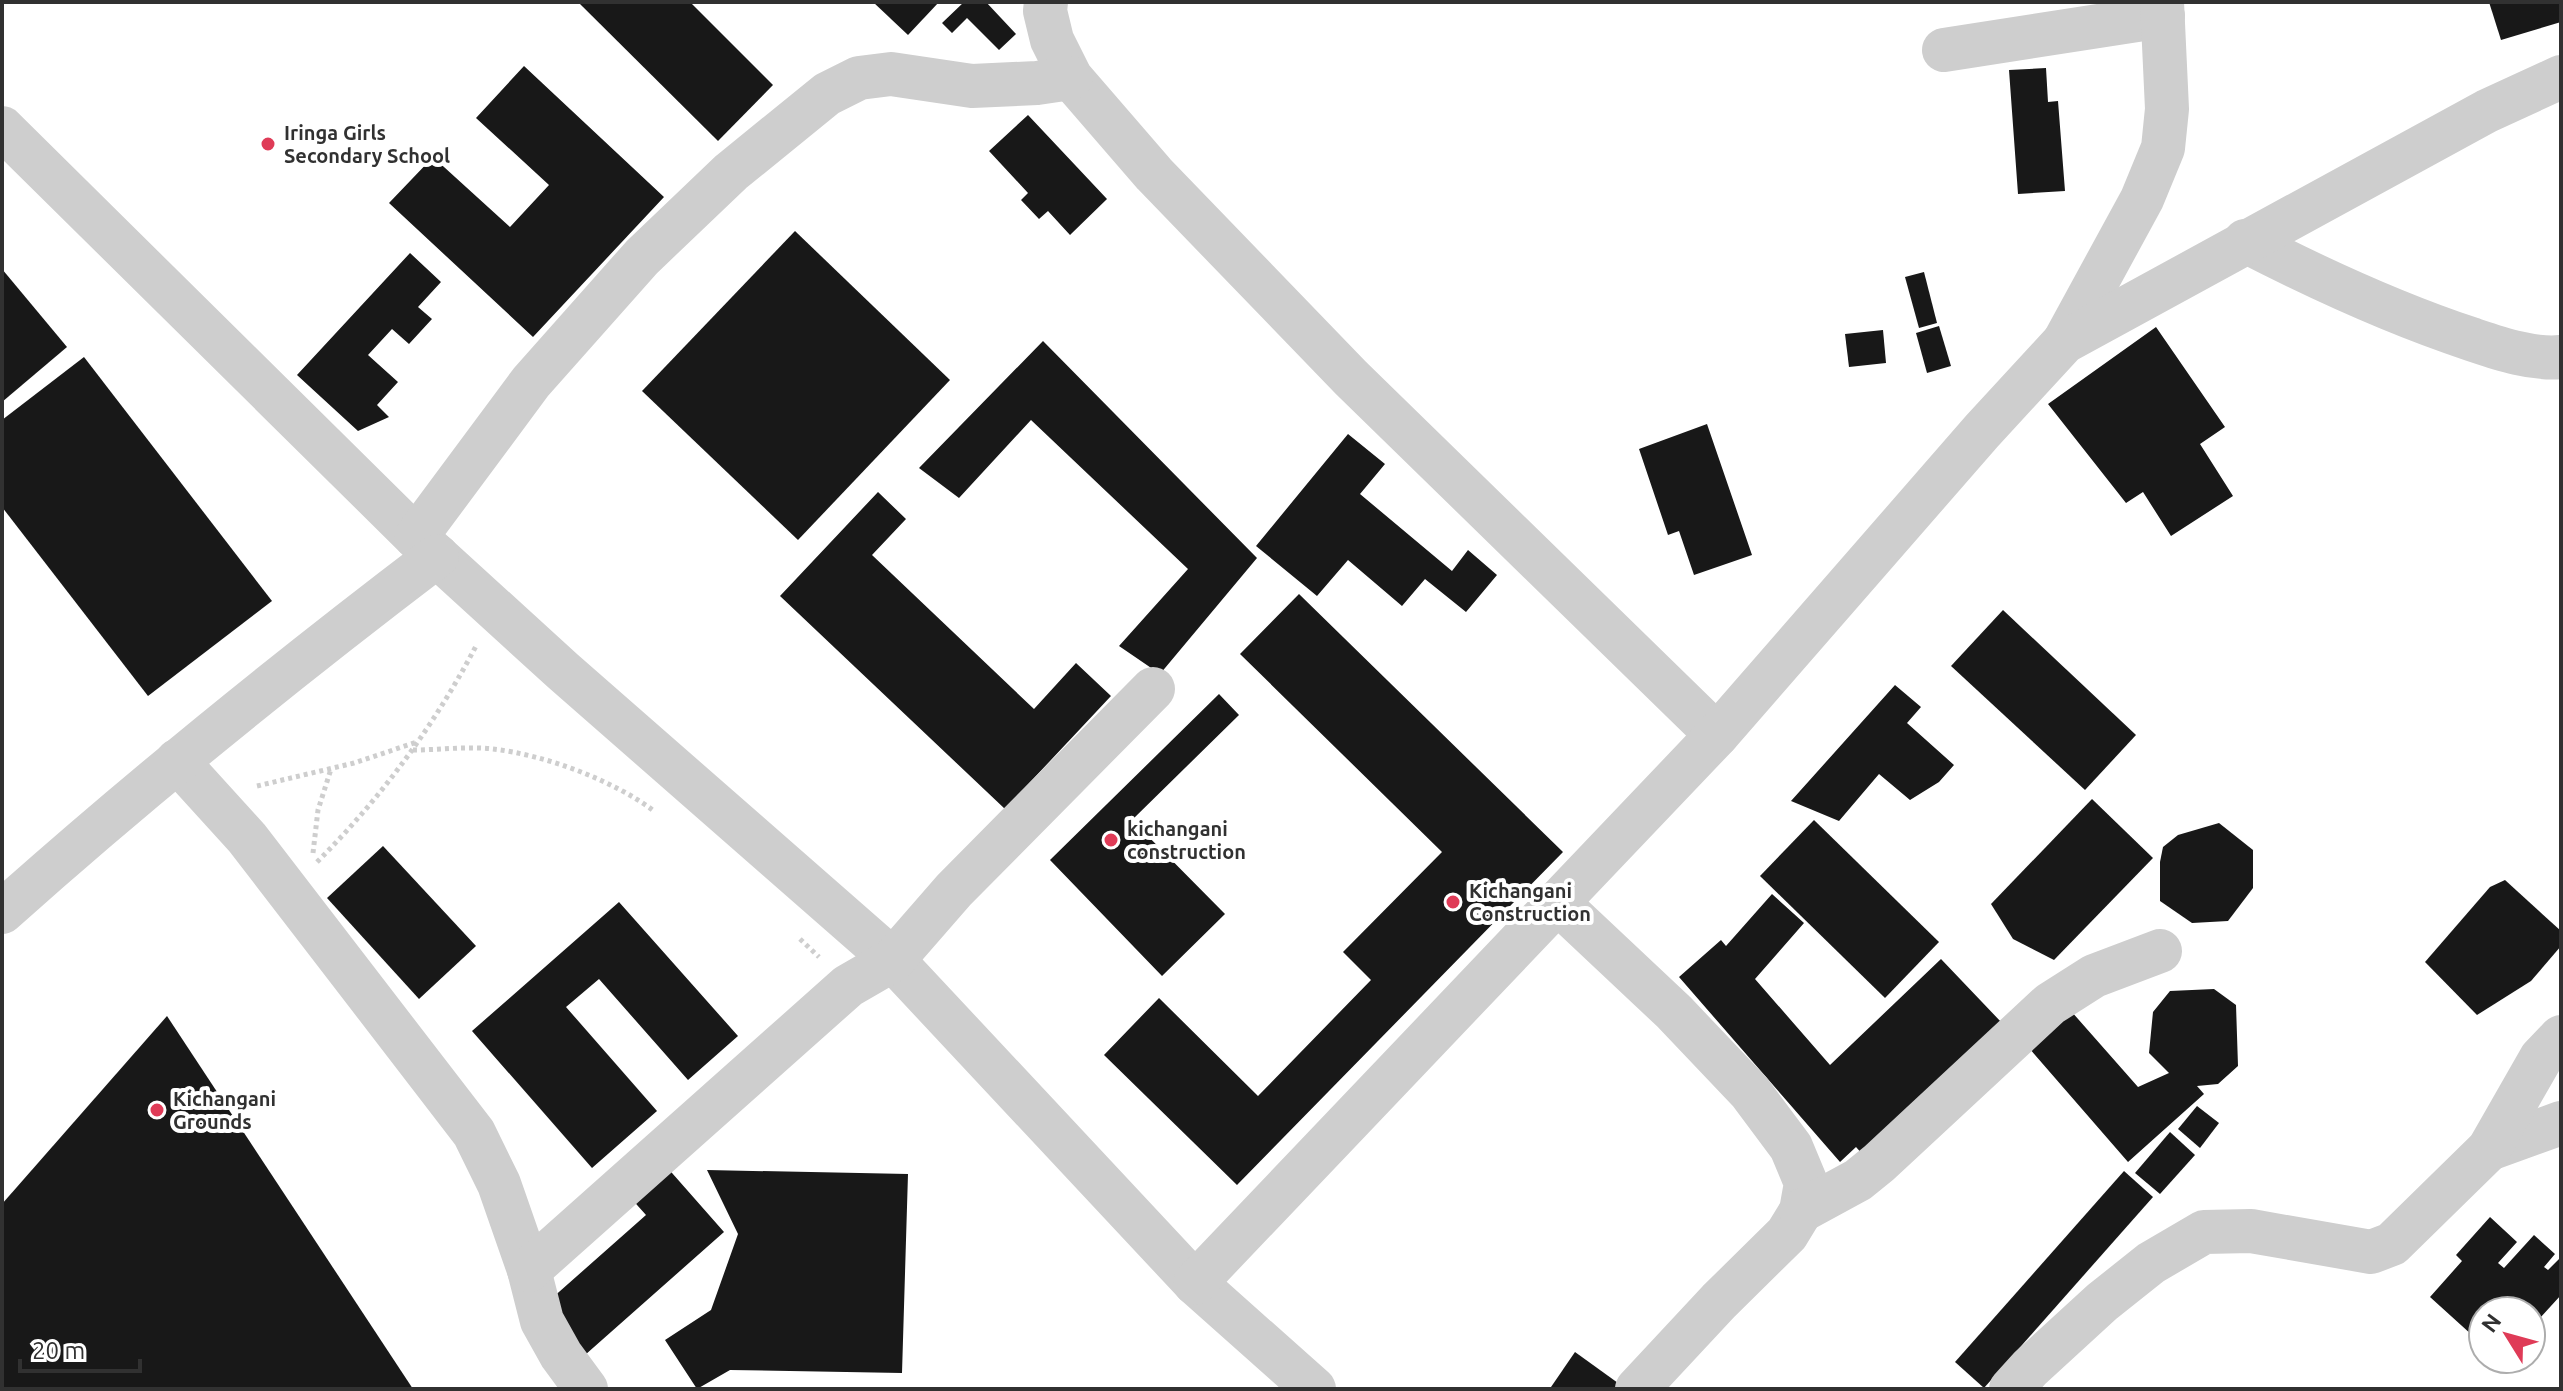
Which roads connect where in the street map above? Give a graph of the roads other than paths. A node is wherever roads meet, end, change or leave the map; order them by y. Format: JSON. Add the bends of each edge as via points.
{"nodes":[{"id":1,"x":1046,"y":2,"type":"edge"},
{"id":2,"x":2163,"y":9,"type":"edge"},
{"id":3,"x":1944,"y":50,"type":"dead end"},
{"id":4,"x":2561,"y":77,"type":"edge"},
{"id":5,"x":1071,"y":78,"type":"junction"},
{"id":6,"x":2,"y":128,"type":"edge"},
{"id":7,"x":2245,"y":241,"type":"junction"},
{"id":8,"x":2064,"y":342,"type":"junction"},
{"id":9,"x":2561,"y":357,"type":"edge"},
{"id":10,"x":426,"y":547,"type":"junction"},
{"id":11,"x":1153,"y":689,"type":"dead end"},
{"id":12,"x":1717,"y":735,"type":"junction"},
{"id":13,"x":177,"y":761,"type":"junction"},
{"id":14,"x":1557,"y":902,"type":"junction"},
{"id":15,"x":2,"y":912,"type":"edge"},
{"id":16,"x":2160,"y":951,"type":"dead end"},
{"id":17,"x":893,"y":960,"type":"junction"},
{"id":18,"x":2561,"y":1037,"type":"edge"},
{"id":19,"x":2561,"y":1123,"type":"edge"},
{"id":20,"x":2489,"y":1149,"type":"junction"},
{"id":21,"x":1801,"y":1211,"type":"junction"},
{"id":22,"x":529,"y":1270,"type":"junction"},
{"id":23,"x":1195,"y":1283,"type":"junction"},
{"id":24,"x":586,"y":1389,"type":"edge"},
{"id":25,"x":1314,"y":1389,"type":"edge"},
{"id":26,"x":1637,"y":1389,"type":"edge"},
{"id":27,"x":2011,"y":1389,"type":"edge"}],
"edges":[{"from":1,"to":5,"type":"street","via":[[1052,40]]},
{"from":2,"to":3,"type":"street"},
{"from":2,"to":8,"type":"street","via":[[2163,148],[2142,199]]},
{"from":4,"to":7,"type":"street"},
{"from":5,"to":10,"type":"street","via":[[972,86],[891,74],[859,78],[827,94],[731,172],[642,257],[531,382]]},
{"from":5,"to":12,"type":"street","via":[[1154,174],[1351,378]]},
{"from":6,"to":10,"type":"street"},
{"from":7,"to":8,"type":"street"},
{"from":7,"to":9,"type":"street","via":[[2332,286],[2426,324],[2493,346]]},
{"from":8,"to":12,"type":"street"},
{"from":10,"to":13,"type":"street","via":[[329,638]]},
{"from":10,"to":17,"type":"street"},
{"from":11,"to":17,"type":"street","via":[[954,890]]},
{"from":12,"to":14,"type":"street"},
{"from":13,"to":15,"type":"street"},
{"from":13,"to":22,"type":"street","via":[[247,838],[474,1133],[499,1184]]},
{"from":14,"to":21,"type":"street","via":[[1750,1092],[1798,1158],[1806,1183]]},
{"from":14,"to":23,"type":"street"},
{"from":16,"to":21,"type":"street","via":[[2094,976],[2050,1004],[1879,1163]]},
{"from":17,"to":22,"type":"street","via":[[848,986]]},
{"from":17,"to":23,"type":"street"},
{"from":18,"to":20,"type":"street","via":[[2541,1058]]},
{"from":19,"to":20,"type":"street"},
{"from":20,"to":27,"type":"street","via":[[2404,1234],[2381,1250],[2251,1231],[2204,1232],[2151,1263],[2102,1302]]},
{"from":21,"to":26,"type":"street","via":[[1787,1234]]},
{"from":22,"to":24,"type":"street","via":[[542,1321]]},
{"from":23,"to":25,"type":"street"}]}
